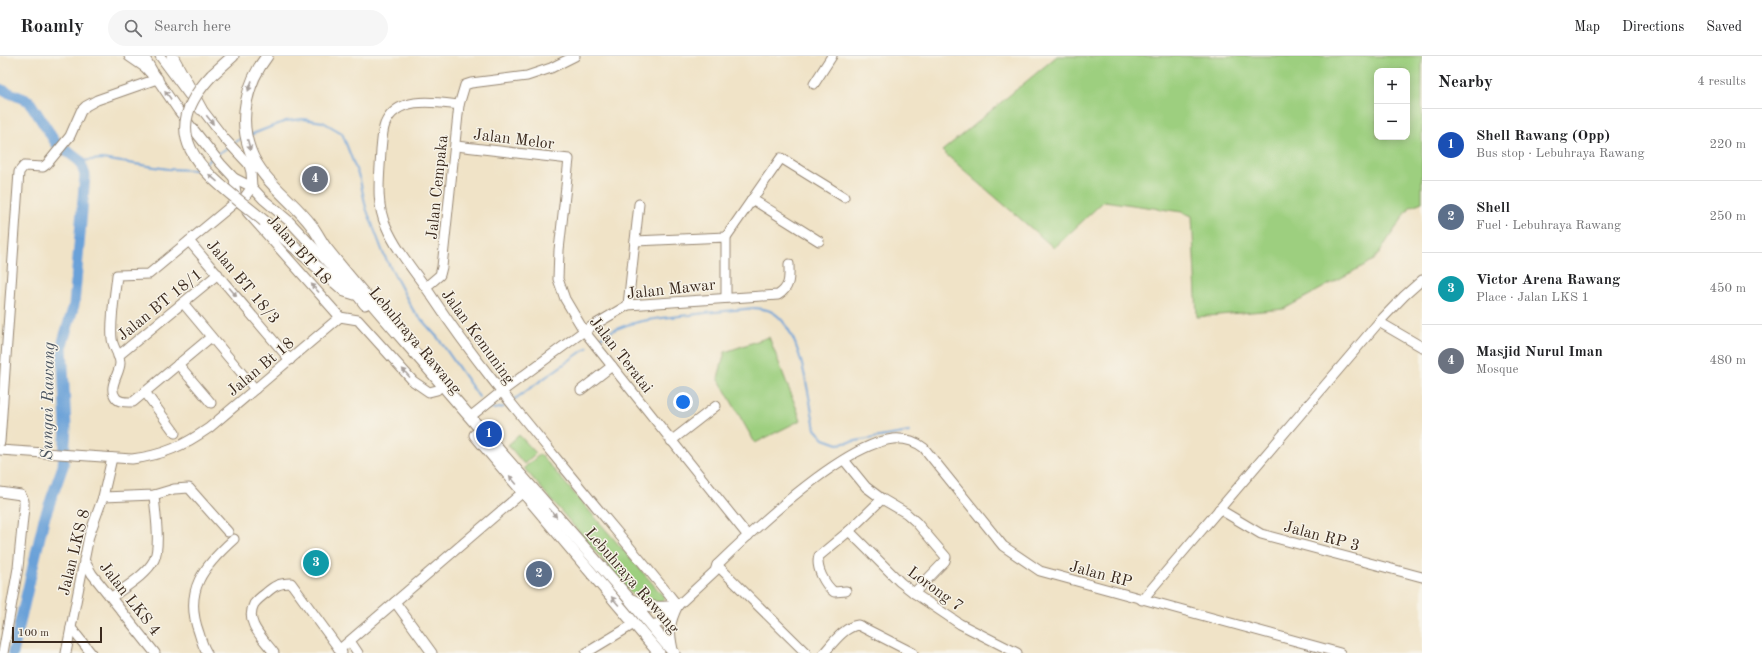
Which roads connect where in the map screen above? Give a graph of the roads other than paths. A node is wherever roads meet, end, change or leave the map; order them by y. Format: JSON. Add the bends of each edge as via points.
{"nodes":[{"id":1,"x":130,"y":56,"type":"edge"},
{"id":2,"x":144,"y":56,"type":"edge"},
{"id":3,"x":160,"y":56,"type":"edge"},
{"id":4,"x":172,"y":56,"type":"edge"},
{"id":5,"x":233,"y":56,"type":"edge"},
{"id":6,"x":267,"y":56,"type":"edge"},
{"id":7,"x":575,"y":56,"type":"edge"},
{"id":8,"x":832,"y":56,"type":"edge"},
{"id":9,"x":157,"y":79,"type":"junction"},
{"id":10,"x":814,"y":84,"type":"dead end"},
{"id":11,"x":459,"y":105,"type":"junction"},
{"id":12,"x":201,"y":109,"type":"junction"},
{"id":13,"x":456,"y":146,"type":"junction"},
{"id":14,"x":569,"y":159,"type":"joint"},
{"id":15,"x":254,"y":167,"type":"junction"},
{"id":16,"x":234,"y":178,"type":"junction"},
{"id":17,"x":252,"y":187,"type":"junction"},
{"id":18,"x":844,"y":197,"type":"dead end"},
{"id":19,"x":752,"y":199,"type":"junction"},
{"id":20,"x":237,"y":201,"type":"junction"},
{"id":21,"x":639,"y":204,"type":"dead end"},
{"id":22,"x":726,"y":237,"type":"junction"},
{"id":23,"x":189,"y":241,"type":"junction"},
{"id":24,"x":635,"y":241,"type":"junction"},
{"id":25,"x":819,"y":241,"type":"dead end"},
{"id":26,"x":789,"y":264,"type":"dead end"},
{"id":27,"x":218,"y":274,"type":"junction"},
{"id":28,"x":1422,"y":280,"type":"edge"},
{"id":29,"x":426,"y":287,"type":"junction"},
{"id":30,"x":358,"y":295,"type":"junction"},
{"id":31,"x":726,"y":298,"type":"junction"},
{"id":32,"x":183,"y":303,"type":"junction"},
{"id":33,"x":628,"y":305,"type":"junction"},
{"id":34,"x":340,"y":317,"type":"junction"},
{"id":35,"x":1379,"y":322,"type":"junction"},
{"id":36,"x":584,"y":331,"type":"junction"},
{"id":37,"x":211,"y":337,"type":"junction"},
{"id":38,"x":1422,"y":347,"type":"edge"},
{"id":39,"x":118,"y":356,"type":"junction"},
{"id":40,"x":290,"y":360,"type":"junction"},
{"id":41,"x":178,"y":364,"type":"junction"},
{"id":42,"x":612,"y":366,"type":"junction"},
{"id":43,"x":256,"y":389,"type":"junction"},
{"id":44,"x":437,"y":390,"type":"junction"},
{"id":45,"x":581,"y":390,"type":"dead end"},
{"id":46,"x":145,"y":392,"type":"junction"},
{"id":47,"x":501,"y":392,"type":"junction"},
{"id":48,"x":211,"y":403,"type":"dead end"},
{"id":49,"x":716,"y":406,"type":"dead end"},
{"id":50,"x":470,"y":417,"type":"junction"},
{"id":51,"x":175,"y":433,"type":"dead end"},
{"id":52,"x":670,"y":441,"type":"junction"},
{"id":53,"x":0,"y":442,"type":"edge"},
{"id":54,"x":0,"y":450,"type":"edge"},
{"id":55,"x":112,"y":458,"type":"junction"},
{"id":56,"x":844,"y":460,"type":"junction"},
{"id":57,"x":0,"y":492,"type":"edge"},
{"id":58,"x":523,"y":492,"type":"junction"},
{"id":59,"x":154,"y":495,"type":"junction"},
{"id":60,"x":103,"y":497,"type":"junction"},
{"id":61,"x":882,"y":499,"type":"junction"},
{"id":62,"x":1219,"y":509,"type":"junction"},
{"id":63,"x":849,"y":531,"type":"junction"},
{"id":64,"x":748,"y":536,"type":"junction"},
{"id":65,"x":84,"y":560,"type":"junction"},
{"id":66,"x":718,"y":565,"type":"junction"},
{"id":67,"x":1422,"y":577,"type":"edge"},
{"id":68,"x":846,"y":591,"type":"dead end"},
{"id":69,"x":914,"y":593,"type":"junction"},
{"id":70,"x":627,"y":596,"type":"junction"},
{"id":71,"x":112,"y":597,"type":"junction"},
{"id":72,"x":1142,"y":600,"type":"junction"},
{"id":73,"x":395,"y":602,"type":"junction"},
{"id":74,"x":673,"y":604,"type":"junction"},
{"id":75,"x":631,"y":620,"type":"junction"},
{"id":76,"x":651,"y":625,"type":"junction"},
{"id":77,"x":70,"y":628,"type":"junction"},
{"id":78,"x":350,"y":641,"type":"junction"},
{"id":79,"x":649,"y":641,"type":"junction"},
{"id":80,"x":340,"y":651,"type":"edge"},
{"id":81,"x":673,"y":652,"type":"edge"},
{"id":82,"x":3,"y":653,"type":"edge"},
{"id":83,"x":66,"y":653,"type":"edge"},
{"id":84,"x":91,"y":653,"type":"edge"},
{"id":85,"x":155,"y":653,"type":"edge"},
{"id":86,"x":207,"y":653,"type":"edge"},
{"id":87,"x":274,"y":653,"type":"edge"},
{"id":88,"x":358,"y":653,"type":"edge"},
{"id":89,"x":432,"y":653,"type":"edge"},
{"id":90,"x":586,"y":653,"type":"edge"},
{"id":91,"x":659,"y":653,"type":"edge"},
{"id":92,"x":806,"y":653,"type":"edge"},
{"id":93,"x":824,"y":653,"type":"edge"},
{"id":94,"x":913,"y":653,"type":"edge"},
{"id":95,"x":1017,"y":653,"type":"edge"},
{"id":96,"x":1340,"y":653,"type":"edge"}],
"edges":[{"from":1,"to":9,"type":"main road","via":[[146,67]]},
{"from":2,"to":9,"type":"street","name":"Lebuhraya Rawang"},
{"from":3,"to":12,"type":"street"},
{"from":4,"to":12,"type":"main road"},
{"from":30,"to":5,"type":"main road","one_way":true,"bridge":true,"via":[[345,291],[203,169],[189,149],[185,126],[191,102],[200,87]]},
{"from":6,"to":15,"type":"main road","name":"Lebuhraya Rawang","one_way":true,"via":[[250,84],[246,104],[245,120]]},
{"from":7,"to":11,"type":"street","name":"Jalan Cempaka","via":[[527,76],[465,85]]},
{"from":8,"to":10,"type":"street"},
{"from":16,"to":9,"type":"street","name":"Lebuhraya Rawang","one_way":true,"via":[[178,110]]},
{"from":9,"to":53,"type":"street","via":[[86,106],[81,111],[70,136],[44,167],[24,166],[18,172]]},
{"from":11,"to":13,"type":"street","name":"Jalan Cempaka"},
{"from":11,"to":29,"type":"street","name":"Jalan Kemuning","via":[[416,102],[394,111],[385,124],[379,188],[380,207],[385,225],[395,243]]},
{"from":12,"to":15,"type":"street","one_way":true,"via":[[224,138]]},
{"from":13,"to":14,"type":"street","name":"Jalan Melor"},
{"from":13,"to":29,"type":"street","name":"Jalan Cempaka","via":[[442,267],[440,275]]},
{"from":14,"to":36,"type":"street","name":"Jalan Teratai","via":[[558,279],[565,299]]},
{"from":15,"to":17,"type":"street"},
{"from":15,"to":50,"type":"main road","name":"Lebuhraya Rawang","via":[[312,225],[325,247]]},
{"from":16,"to":17,"type":"street","name":"Lebuhraya Rawang"},
{"from":16,"to":20,"type":"street"},
{"from":17,"to":20,"type":"street","via":[[244,198]]},
{"from":17,"to":30,"type":"street","name":"Lebuhraya Rawang","via":[[289,221]]},
{"from":18,"to":19,"type":"street","via":[[780,158]]},
{"from":19,"to":22,"type":"street"},
{"from":19,"to":25,"type":"street"},
{"from":20,"to":23,"type":"street"},
{"from":34,"to":20,"type":"street","name":"Jalan BT 18","one_way":true},
{"from":21,"to":24,"type":"street"},
{"from":22,"to":24,"type":"street"},
{"from":22,"to":31,"type":"street"},
{"from":23,"to":27,"type":"street","name":"Jalan BT 18/3"},
{"from":23,"to":39,"type":"street","via":[[149,274],[117,275],[112,334]]},
{"from":24,"to":33,"type":"street"},
{"from":26,"to":31,"type":"street","name":"Jalan Mawar","via":[[789,284],[778,295]]},
{"from":27,"to":32,"type":"street","name":"Jalan BT 18/1"},
{"from":27,"to":40,"type":"street","name":"Jalan BT 18/3","one_way":true},
{"from":28,"to":35,"type":"street"},
{"from":29,"to":47,"type":"street","name":"Jalan Kemuning"},
{"from":30,"to":44,"type":"main road","name":"Lebuhraya Rawang"},
{"from":31,"to":33,"type":"street","name":"Jalan Mawar"},
{"from":32,"to":37,"type":"street"},
{"from":32,"to":39,"type":"street","name":"Jalan BT 18/1"},
{"from":33,"to":36,"type":"street","name":"Jalan Mawar"},
{"from":34,"to":40,"type":"street","name":"Jalan Bt 18"},
{"from":44,"to":34,"type":"street","one_way":true,"via":[[429,392],[413,381],[358,320]]},
{"from":35,"to":38,"type":"street"},
{"from":35,"to":62,"type":"street"},
{"from":36,"to":42,"type":"street","name":"Jalan Teratai"},
{"from":36,"to":47,"type":"street","name":"Jalan Mawar"},
{"from":37,"to":41,"type":"street"},
{"from":37,"to":43,"type":"street"},
{"from":39,"to":46,"type":"street","via":[[120,363],[113,391],[116,398],[124,402],[133,402]]},
{"from":40,"to":43,"type":"street","name":"Jalan Bt 18"},
{"from":41,"to":46,"type":"street"},
{"from":41,"to":48,"type":"street"},
{"from":42,"to":45,"type":"street"},
{"from":42,"to":52,"type":"street","name":"Jalan Teratai"},
{"from":43,"to":55,"type":"street","name":"Jalan Bt 18","via":[[187,443],[152,456]]},
{"from":58,"to":44,"type":"main road","name":"Lebuhraya Rawang","one_way":true},
{"from":46,"to":51,"type":"street"},
{"from":47,"to":50,"type":"street","name":"Jalan Mawar"},
{"from":47,"to":74,"type":"street","name":"Jalan Kemuning"},
{"from":49,"to":52,"type":"street"},
{"from":50,"to":70,"type":"main road","name":"Lebuhraya Rawang","one_way":true},
{"from":52,"to":64,"type":"street","name":"Jalan Teratai"},
{"from":54,"to":55,"type":"street","name":"Jalan Bt 18"},
{"from":55,"to":60,"type":"street","name":"Jalan LKS 8"},
{"from":56,"to":61,"type":"street","via":[[866,487]]},
{"from":56,"to":64,"type":"street","via":[[777,510]]},
{"from":56,"to":72,"type":"street","name":"Jalan RP","via":[[893,439],[916,442],[924,448],[1003,546],[1028,564],[1053,576]]},
{"from":57,"to":82,"type":"street","via":[[17,493],[24,501],[18,568]]},
{"from":58,"to":73,"type":"street"},
{"from":75,"to":58,"type":"main road","name":"Lebuhraya Rawang","one_way":true},
{"from":59,"to":60,"type":"street"},
{"from":59,"to":71,"type":"street","via":[[158,547],[154,560],[142,574]]},
{"from":59,"to":86,"type":"street","via":[[174,488],[189,488],[231,535],[202,575],[193,601],[196,625]]},
{"from":60,"to":65,"type":"street","name":"Jalan LKS 8","via":[[89,536]]},
{"from":61,"to":63,"type":"street"},
{"from":61,"to":69,"type":"street","via":[[916,522],[946,557]]},
{"from":62,"to":67,"type":"street","name":"Jalan RP 3","via":[[1261,534]]},
{"from":62,"to":72,"type":"street"},
{"from":63,"to":68,"type":"street","via":[[819,556],[817,562],[830,589],[834,592]]},
{"from":63,"to":69,"type":"street","name":"Lorong 7"},
{"from":64,"to":66,"type":"street"},
{"from":65,"to":71,"type":"street","name":"Jalan LKS 4","via":[[92,574]]},
{"from":65,"to":77,"type":"street","name":"Jalan LKS 8"},
{"from":66,"to":74,"type":"street"},
{"from":66,"to":92,"type":"street"},
{"from":69,"to":95,"type":"street","name":"Lorong 7","via":[[960,624]]},
{"from":70,"to":74,"type":"main road","via":[[647,607]]},
{"from":70,"to":76,"type":"main road","name":"Lebuhraya Rawang"},
{"from":71,"to":85,"type":"street","name":"Jalan LKS 4"},
{"from":72,"to":96,"type":"street","name":"Jalan RP"},
{"from":73,"to":78,"type":"street"},
{"from":73,"to":89,"type":"street"},
{"from":74,"to":76,"type":"street","via":[[655,618]]},
{"from":74,"to":81,"type":"main road","via":[[668,629]]},
{"from":75,"to":76,"type":"main road"},
{"from":75,"to":79,"type":"main road","name":"Lebuhraya Rawang"},
{"from":75,"to":90,"type":"street"},
{"from":76,"to":79,"type":"main road","via":[[646,630]]},
{"from":76,"to":81,"type":"main road","name":"Lebuhraya Rawang"},
{"from":77,"to":83,"type":"street","name":"Jalan LKS 8"},
{"from":77,"to":84,"type":"street"},
{"from":78,"to":80,"type":"street"},
{"from":78,"to":88,"type":"street"},
{"from":79,"to":91,"type":"main road","name":"Lebuhraya Rawang"},
{"from":80,"to":87,"type":"street","via":[[291,583],[276,584],[255,603],[251,614],[252,624]]},
{"from":93,"to":94,"type":"street","via":[[845,631],[858,625]]}]}
